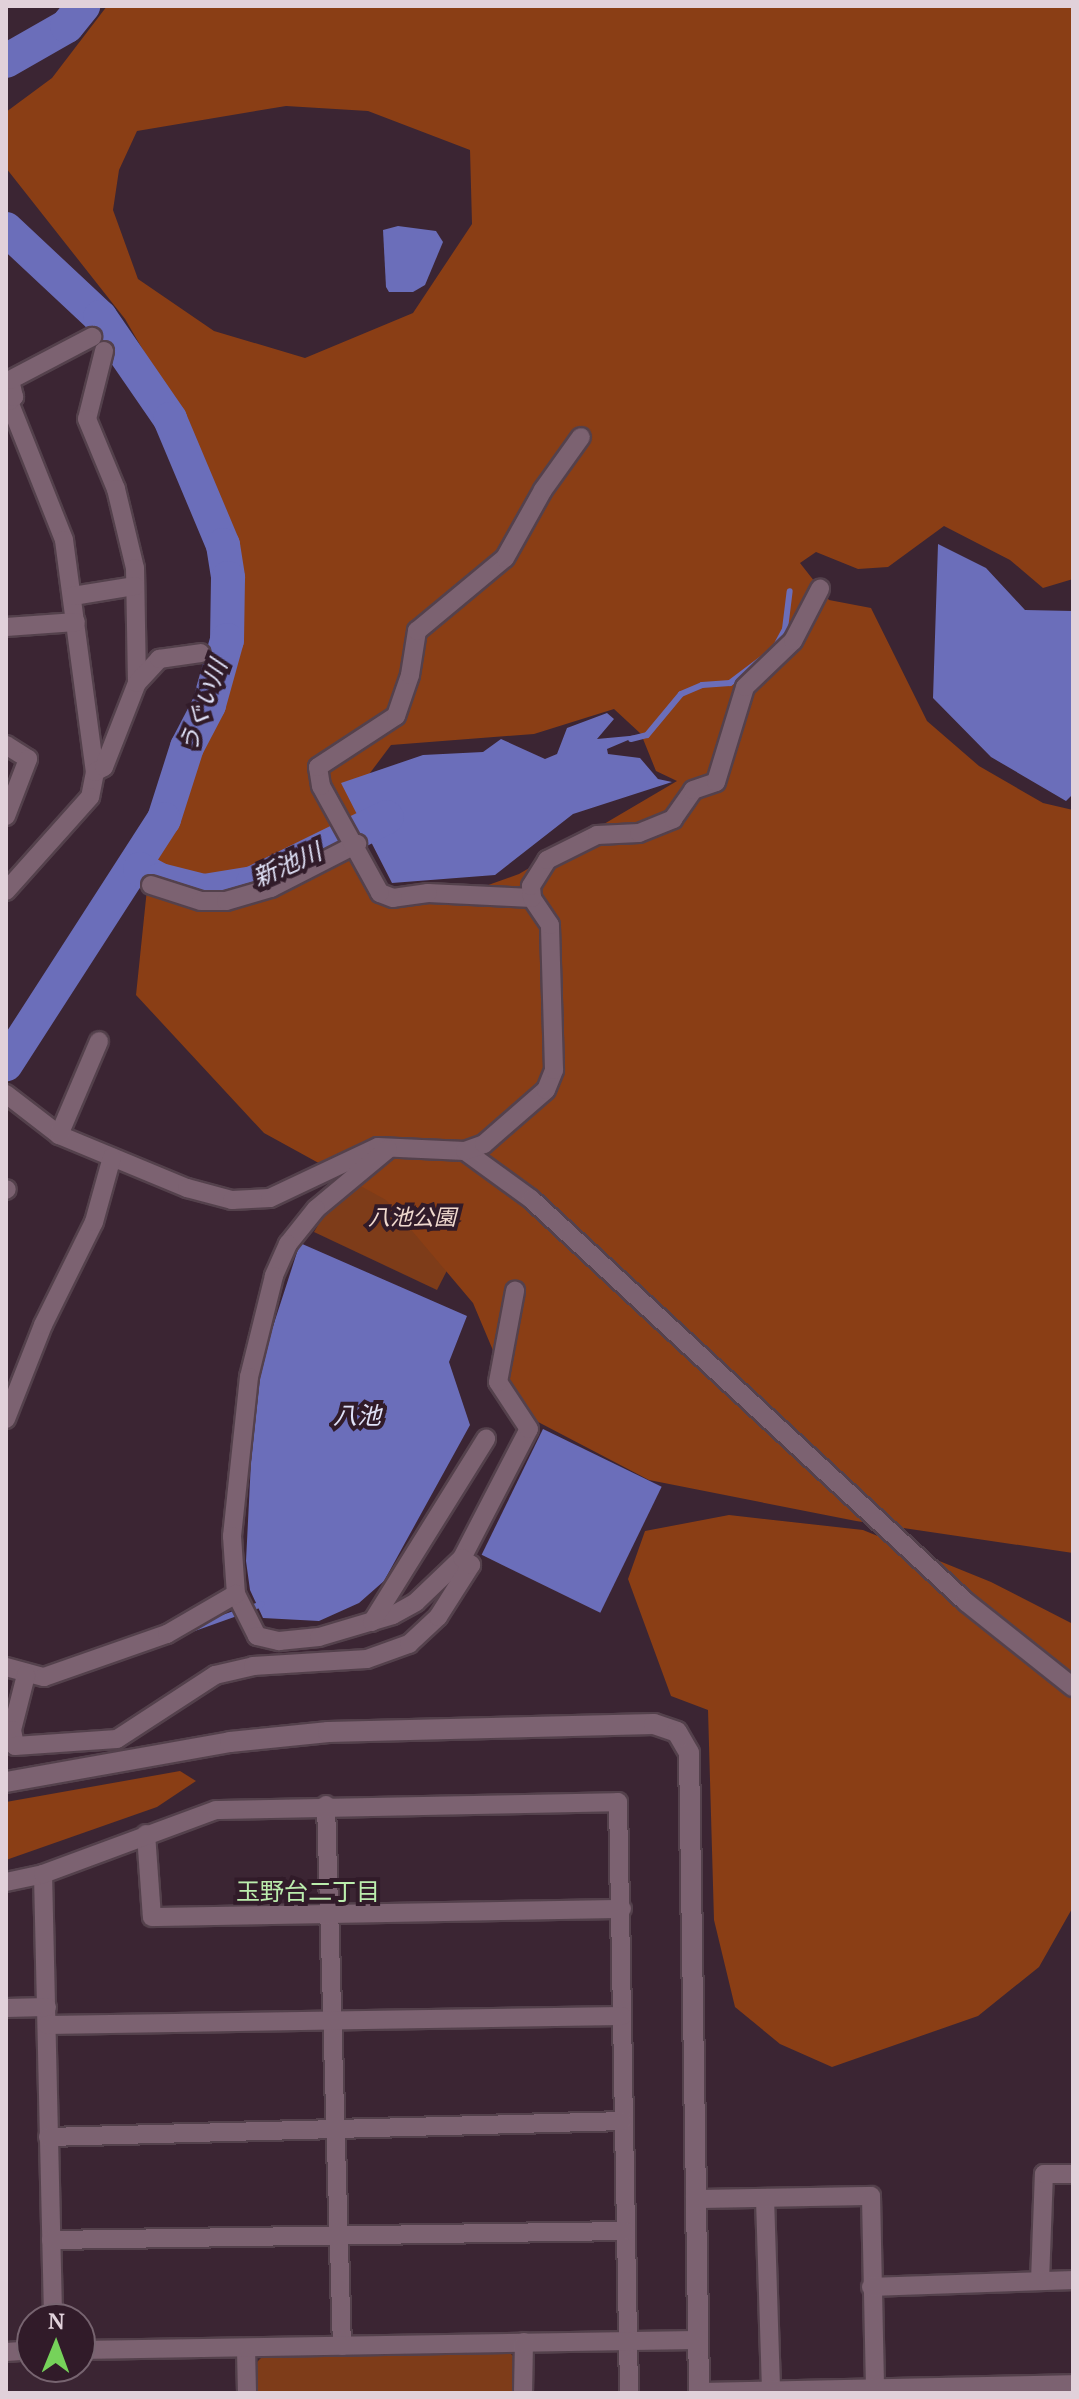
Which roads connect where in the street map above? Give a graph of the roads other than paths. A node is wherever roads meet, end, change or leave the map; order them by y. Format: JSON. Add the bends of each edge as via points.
{"nodes":[{"id":1,"x":8,"y":398,"type":"edge"},
{"id":2,"x":581,"y":437,"type":"dead end"},
{"id":3,"x":135,"y":586,"type":"junction"},
{"id":4,"x":820,"y":589,"type":"dead end"},
{"id":5,"x":73,"y":596,"type":"junction"},
{"id":6,"x":76,"y":622,"type":"junction"},
{"id":7,"x":6,"y":627,"type":"edge"},
{"id":8,"x":201,"y":653,"type":"dead end"},
{"id":9,"x":137,"y":683,"type":"junction"},
{"id":10,"x":6,"y":745,"type":"edge"},
{"id":11,"x":95,"y":772,"type":"junction"},
{"id":12,"x":6,"y":816,"type":"edge"},
{"id":13,"x":357,"y":844,"type":"junction"},
{"id":14,"x":151,"y":885,"type":"dead end"},
{"id":15,"x":6,"y":891,"type":"edge"},
{"id":16,"x":532,"y":898,"type":"junction"},
{"id":17,"x":99,"y":1041,"type":"dead end"},
{"id":18,"x":6,"y":1094,"type":"edge"},
{"id":19,"x":59,"y":1135,"type":"junction"},
{"id":20,"x":390,"y":1147,"type":"junction"},
{"id":21,"x":465,"y":1151,"type":"junction"},
{"id":22,"x":112,"y":1157,"type":"junction"},
{"id":23,"x":515,"y":1291,"type":"dead end"},
{"id":24,"x":6,"y":1419,"type":"edge"},
{"id":25,"x":486,"y":1439,"type":"dead end"},
{"id":26,"x":462,"y":1558,"type":"junction"},
{"id":27,"x":236,"y":1594,"type":"junction"},
{"id":28,"x":372,"y":1622,"type":"junction"},
{"id":29,"x":6,"y":1667,"type":"edge"},
{"id":30,"x":26,"y":1675,"type":"junction"},
{"id":31,"x":1073,"y":1687,"type":"edge"},
{"id":32,"x":117,"y":1739,"type":"junction"},
{"id":33,"x":124,"y":1763,"type":"junction"},
{"id":34,"x":6,"y":1782,"type":"edge"},
{"id":35,"x":326,"y":1805,"type":"junction"},
{"id":36,"x":146,"y":1834,"type":"junction"},
{"id":37,"x":43,"y":1874,"type":"junction"},
{"id":38,"x":6,"y":1882,"type":"edge"},
{"id":39,"x":622,"y":1909,"type":"junction"},
{"id":40,"x":329,"y":1913,"type":"junction"},
{"id":41,"x":6,"y":2008,"type":"edge"},
{"id":42,"x":47,"y":2016,"type":"junction"},
{"id":43,"x":622,"y":2016,"type":"junction"},
{"id":44,"x":332,"y":2022,"type":"junction"},
{"id":45,"x":623,"y":2121,"type":"junction"},
{"id":46,"x":335,"y":2129,"type":"junction"},
{"id":47,"x":48,"y":2137,"type":"junction"},
{"id":48,"x":1073,"y":2174,"type":"edge"},
{"id":49,"x":765,"y":2198,"type":"junction"},
{"id":50,"x":695,"y":2199,"type":"junction"},
{"id":51,"x":625,"y":2231,"type":"junction"},
{"id":52,"x":338,"y":2236,"type":"junction"},
{"id":53,"x":51,"y":2240,"type":"junction"},
{"id":54,"x":1073,"y":2280,"type":"edge"},
{"id":55,"x":1040,"y":2281,"type":"junction"},
{"id":56,"x":871,"y":2287,"type":"junction"},
{"id":57,"x":53,"y":2303,"type":"edge"},
{"id":58,"x":629,"y":2339,"type":"junction"},
{"id":59,"x":696,"y":2340,"type":"junction"},
{"id":60,"x":524,"y":2342,"type":"junction"},
{"id":61,"x":342,"y":2346,"type":"junction"},
{"id":62,"x":246,"y":2349,"type":"junction"},
{"id":63,"x":96,"y":2350,"type":"edge"},
{"id":64,"x":1073,"y":2384,"type":"edge"},
{"id":65,"x":875,"y":2387,"type":"junction"},
{"id":66,"x":771,"y":2390,"type":"junction"},
{"id":67,"x":699,"y":2392,"type":"edge"},
{"id":68,"x":247,"y":2393,"type":"edge"},
{"id":69,"x":523,"y":2393,"type":"edge"},
{"id":70,"x":629,"y":2393,"type":"edge"}],
"edges":[{"from":1,"to":3,"type":"street","via":[[14,397],[10,380],[98,344],[87,419],[116,489]]},
{"from":1,"to":5,"type":"street","via":[[52,503]]},
{"from":2,"to":13,"type":"street","via":[[505,558],[417,631],[396,716],[318,767],[321,786]]},
{"from":3,"to":5,"type":"street"},
{"from":3,"to":9,"type":"street","via":[[132,676]]},
{"from":4,"to":16,"type":"street","via":[[793,641],[745,687],[716,782],[693,790],[673,819],[639,833],[614,832],[568,846],[547,860],[531,886]]},
{"from":5,"to":6,"type":"street"},
{"from":6,"to":7,"type":"street"},
{"from":6,"to":11,"type":"street"},
{"from":8,"to":9,"type":"street","via":[[159,659]]},
{"from":9,"to":11,"type":"street","via":[[104,767]]},
{"from":10,"to":12,"type":"street","via":[[28,759]]},
{"from":11,"to":15,"type":"street","via":[[90,797]]},
{"from":13,"to":14,"type":"street","via":[[271,888],[226,901],[201,901]]},
{"from":13,"to":16,"type":"street","via":[[380,893],[393,898],[428,893]]},
{"from":16,"to":21,"type":"street","via":[[550,925],[554,1070],[546,1090],[484,1144]]},
{"from":17,"to":19,"type":"street"},
{"from":18,"to":19,"type":"street"},
{"from":19,"to":22,"type":"street"},
{"from":20,"to":21,"type":"street"},
{"from":20,"to":22,"type":"street","via":[[378,1147],[270,1198],[232,1200]]},
{"from":20,"to":27,"type":"street","via":[[316,1209],[288,1244],[274,1276],[249,1377],[239,1459],[232,1536]]},
{"from":21,"to":31,"type":"street","via":[[531,1199],[966,1602]]},
{"from":22,"to":24,"type":"street","via":[[94,1222],[43,1325]]},
{"from":23,"to":26,"type":"street","via":[[498,1382],[529,1429]]},
{"from":25,"to":28,"type":"street"},
{"from":26,"to":28,"type":"street","via":[[416,1602]]},
{"from":26,"to":32,"type":"street","via":[[471,1565],[438,1617],[409,1644],[367,1659],[253,1666],[215,1675]]},
{"from":27,"to":28,"type":"street","via":[[257,1636],[279,1641],[319,1637]]},
{"from":27,"to":30,"type":"street","via":[[167,1634],[44,1677]]},
{"from":29,"to":30,"type":"street"},
{"from":30,"to":32,"type":"street","via":[[12,1730],[15,1746]]},
{"from":32,"to":33,"type":"street"},
{"from":33,"to":34,"type":"street"},
{"from":33,"to":50,"type":"street","via":[[230,1742],[328,1732],[654,1724],[677,1732],[689,1753]]},
{"from":35,"to":36,"type":"street","via":[[216,1810]]},
{"from":35,"to":39,"type":"street","via":[[618,1802]]},
{"from":35,"to":40,"type":"street"},
{"from":36,"to":37,"type":"street"},
{"from":36,"to":40,"type":"street","via":[[152,1917]]},
{"from":37,"to":38,"type":"street"},
{"from":37,"to":42,"type":"street"},
{"from":39,"to":40,"type":"street"},
{"from":39,"to":43,"type":"street"},
{"from":40,"to":44,"type":"street"},
{"from":41,"to":42,"type":"street"},
{"from":42,"to":44,"type":"street"},
{"from":42,"to":47,"type":"street"},
{"from":43,"to":44,"type":"street"},
{"from":43,"to":45,"type":"street"},
{"from":44,"to":46,"type":"street"},
{"from":45,"to":46,"type":"street"},
{"from":45,"to":51,"type":"street"},
{"from":46,"to":47,"type":"street"},
{"from":46,"to":52,"type":"street"},
{"from":47,"to":53,"type":"street"},
{"from":48,"to":55,"type":"street","via":[[1044,2174]]},
{"from":49,"to":50,"type":"street"},
{"from":49,"to":56,"type":"street","via":[[871,2196]]},
{"from":49,"to":66,"type":"street"},
{"from":50,"to":59,"type":"street"},
{"from":51,"to":52,"type":"street"},
{"from":51,"to":58,"type":"street"},
{"from":52,"to":53,"type":"street"},
{"from":52,"to":61,"type":"street"},
{"from":53,"to":57,"type":"street"},
{"from":54,"to":55,"type":"street"},
{"from":55,"to":56,"type":"street"},
{"from":56,"to":65,"type":"street"},
{"from":58,"to":59,"type":"street"},
{"from":58,"to":60,"type":"street"},
{"from":58,"to":70,"type":"street"},
{"from":59,"to":67,"type":"street"},
{"from":60,"to":61,"type":"street"},
{"from":60,"to":69,"type":"street"},
{"from":61,"to":62,"type":"street"},
{"from":62,"to":63,"type":"street"},
{"from":62,"to":68,"type":"street"},
{"from":64,"to":65,"type":"street"},
{"from":65,"to":66,"type":"street"},
{"from":66,"to":67,"type":"street"}]}
